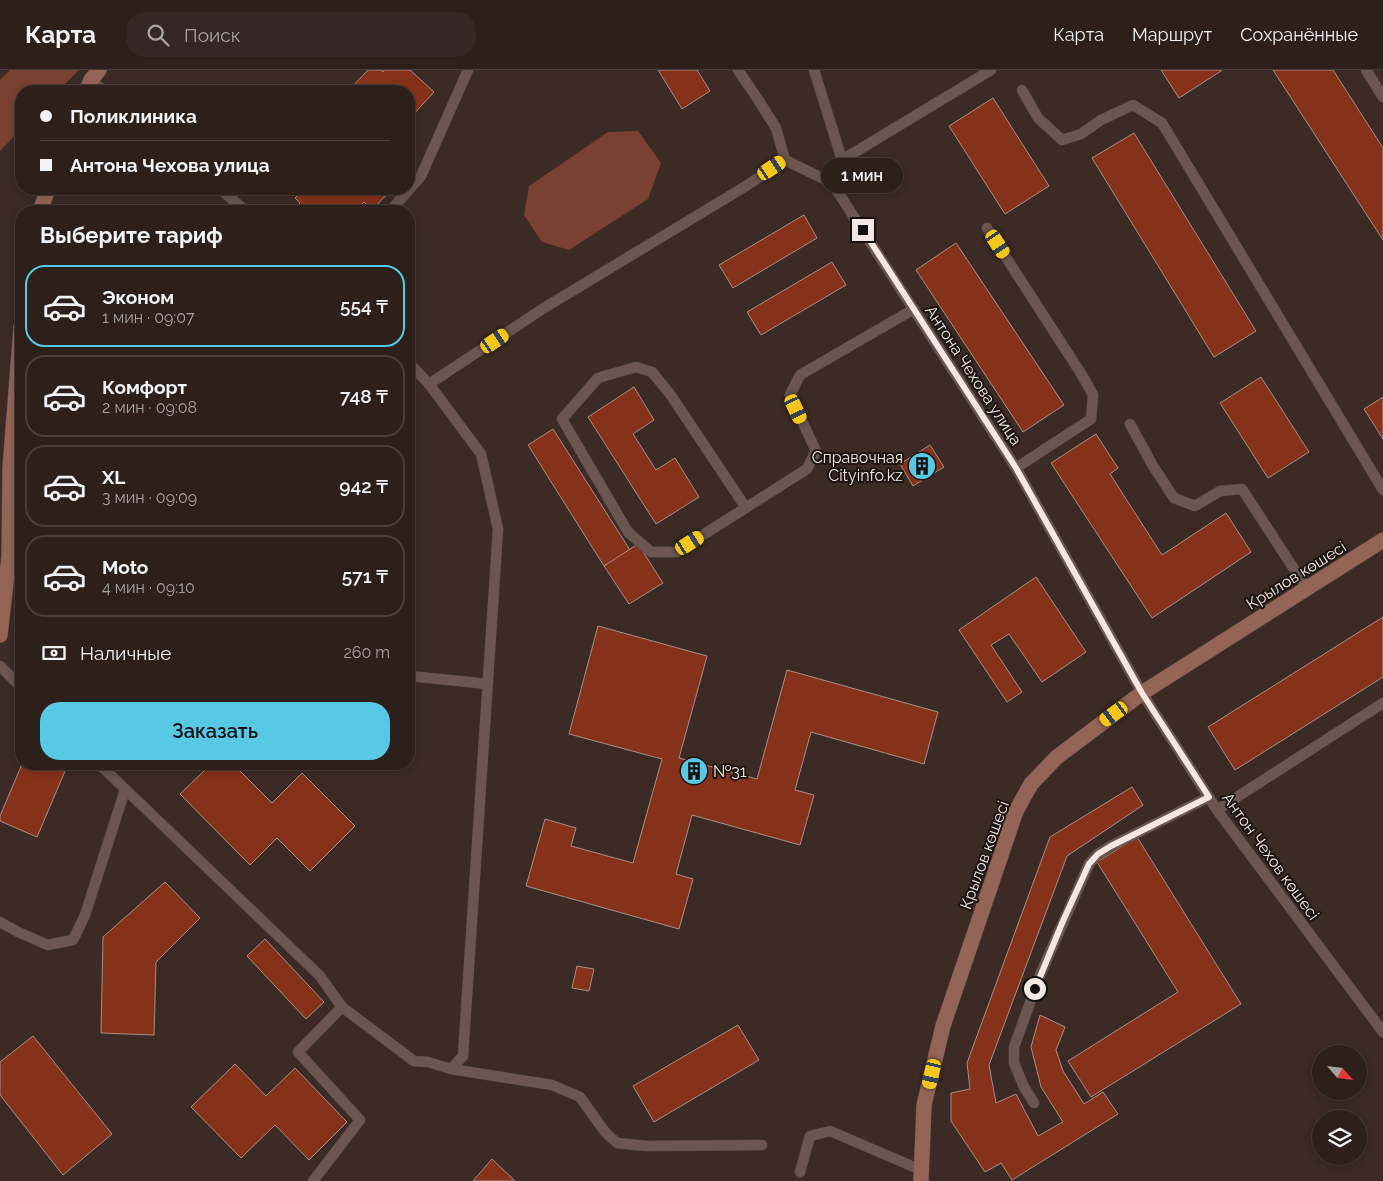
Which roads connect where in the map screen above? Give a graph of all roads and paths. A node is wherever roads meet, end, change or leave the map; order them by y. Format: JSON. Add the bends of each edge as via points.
{"nodes":[{"id":1,"x":468,"y":70,"type":"edge"},
{"id":2,"x":738,"y":70,"type":"edge"},
{"id":3,"x":814,"y":70,"type":"edge"},
{"id":4,"x":991,"y":70,"type":"edge"},
{"id":5,"x":1366,"y":70,"type":"edge"},
{"id":6,"x":977,"y":74,"type":"edge"},
{"id":7,"x":1022,"y":90,"type":"dead end"},
{"id":8,"x":1383,"y":97,"type":"edge"},
{"id":9,"x":785,"y":160,"type":"junction"},
{"id":10,"x":842,"y":160,"type":"junction"},
{"id":11,"x":415,"y":183,"type":"edge"},
{"id":12,"x":832,"y":183,"type":"junction"},
{"id":13,"x":227,"y":195,"type":"edge"},
{"id":14,"x":404,"y":195,"type":"edge"},
{"id":15,"x":239,"y":205,"type":"edge"},
{"id":16,"x":395,"y":205,"type":"edge"},
{"id":17,"x":987,"y":228,"type":"dead end"},
{"id":18,"x":914,"y":309,"type":"junction"},
{"id":19,"x":415,"y":369,"type":"edge"},
{"id":20,"x":15,"y":377,"type":"edge"},
{"id":21,"x":429,"y":384,"type":"junction"},
{"id":22,"x":1130,"y":424,"type":"dead end"},
{"id":23,"x":6,"y":451,"type":"edge"},
{"id":24,"x":15,"y":466,"type":"edge"},
{"id":25,"x":1016,"y":468,"type":"junction"},
{"id":26,"x":15,"y":476,"type":"edge"},
{"id":27,"x":1383,"y":490,"type":"edge"},
{"id":28,"x":746,"y":508,"type":"junction"},
{"id":29,"x":1383,"y":540,"type":"edge"},
{"id":30,"x":5,"y":559,"type":"edge"},
{"id":31,"x":1307,"y":589,"type":"junction"},
{"id":32,"x":1,"y":625,"type":"edge"},
{"id":33,"x":0,"y":666,"type":"edge"},
{"id":34,"x":415,"y":677,"type":"edge"},
{"id":35,"x":15,"y":681,"type":"edge"},
{"id":36,"x":488,"y":684,"type":"junction"},
{"id":37,"x":1142,"y":693,"type":"junction"},
{"id":38,"x":1383,"y":703,"type":"edge"},
{"id":39,"x":105,"y":770,"type":"edge"},
{"id":40,"x":125,"y":790,"type":"junction"},
{"id":41,"x":1209,"y":797,"type":"junction"},
{"id":42,"x":1217,"y":810,"type":"junction"},
{"id":43,"x":0,"y":922,"type":"edge"},
{"id":44,"x":342,"y":1007,"type":"junction"},
{"id":45,"x":1383,"y":1032,"type":"edge"},
{"id":46,"x":452,"y":1069,"type":"junction"},
{"id":47,"x":1034,"y":1103,"type":"dead end"},
{"id":48,"x":762,"y":1145,"type":"dead end"},
{"id":49,"x":800,"y":1172,"type":"dead end"},
{"id":50,"x":921,"y":1176,"type":"edge"},
{"id":51,"x":313,"y":1181,"type":"edge"}],
"edges":[{"from":1,"to":11,"type":"lane","via":[[421,176]]},
{"from":2,"to":9,"type":"lane","via":[[776,128]]},
{"from":3,"to":10,"type":"lane"},
{"from":4,"to":6,"type":"lane"},
{"from":5,"to":8,"type":"lane"},
{"from":6,"to":10,"type":"lane"},
{"from":7,"to":27,"type":"lane","via":[[1038,118],[1062,140],[1081,134],[1133,105],[1162,123]]},
{"from":9,"to":12,"type":"lane"},
{"from":9,"to":21,"type":"lane","via":[[544,308]]},
{"from":10,"to":12,"type":"lane"},
{"from":12,"to":18,"type":"lane","name":"Антона Чехова улица"},
{"from":13,"to":15,"type":"lane"},
{"from":14,"to":16,"type":"lane"},
{"from":17,"to":25,"type":"lane","via":[[1093,395],[1092,419]]},
{"from":18,"to":25,"type":"lane","name":"Антона Чехова улица"},
{"from":18,"to":28,"type":"lane","via":[[800,375],[790,395],[816,451],[807,469]]},
{"from":19,"to":21,"type":"lane"},
{"from":20,"to":23,"type":"main road"},
{"from":21,"to":36,"type":"lane","via":[[481,454],[498,529]]},
{"from":22,"to":31,"type":"lane","via":[[1174,498],[1195,506],[1220,491],[1242,488]]},
{"from":23,"to":24,"type":"main road"},
{"from":25,"to":37,"type":"lane","name":"Антона Чехова улица"},
{"from":26,"to":30,"type":"main road"},
{"from":28,"to":28,"type":"lane","via":[[676,552],[651,552],[628,532],[562,419],[598,378],[636,367],[652,372]]},
{"from":29,"to":31,"type":"main road","name":"Крылов көшесі"},
{"from":30,"to":32,"type":"main road"},
{"from":31,"to":37,"type":"main road","name":"Крылов көшесі"},
{"from":33,"to":35,"type":"lane"},
{"from":34,"to":36,"type":"lane"},
{"from":36,"to":46,"type":"lane","via":[[463,1056]]},
{"from":37,"to":41,"type":"lane","name":"Антон Чехов көшесі"},
{"from":37,"to":50,"type":"main road","name":"Крылов көшесі","via":[[1057,757],[1031,784],[1016,812],[942,1026],[924,1105]]},
{"from":38,"to":42,"type":"lane"},
{"from":39,"to":40,"type":"lane"},
{"from":40,"to":43,"type":"lane","via":[[85,915],[73,940],[48,945]]},
{"from":40,"to":44,"type":"lane","via":[[320,976]]},
{"from":41,"to":42,"type":"lane","name":"Антон Чехов көшесі"},
{"from":41,"to":47,"type":"lane","via":[[1111,846],[1089,864],[1040,975],[1014,1047],[1014,1063]]},
{"from":42,"to":45,"type":"lane","name":"Антон Чехов көшесі"},
{"from":44,"to":46,"type":"lane","via":[[414,1061]]},
{"from":44,"to":51,"type":"lane","via":[[298,1052],[360,1120]]},
{"from":46,"to":48,"type":"lane","via":[[552,1085],[580,1097],[617,1143],[646,1146]]},
{"from":49,"to":50,"type":"lane","via":[[810,1136],[830,1131]]}]}
